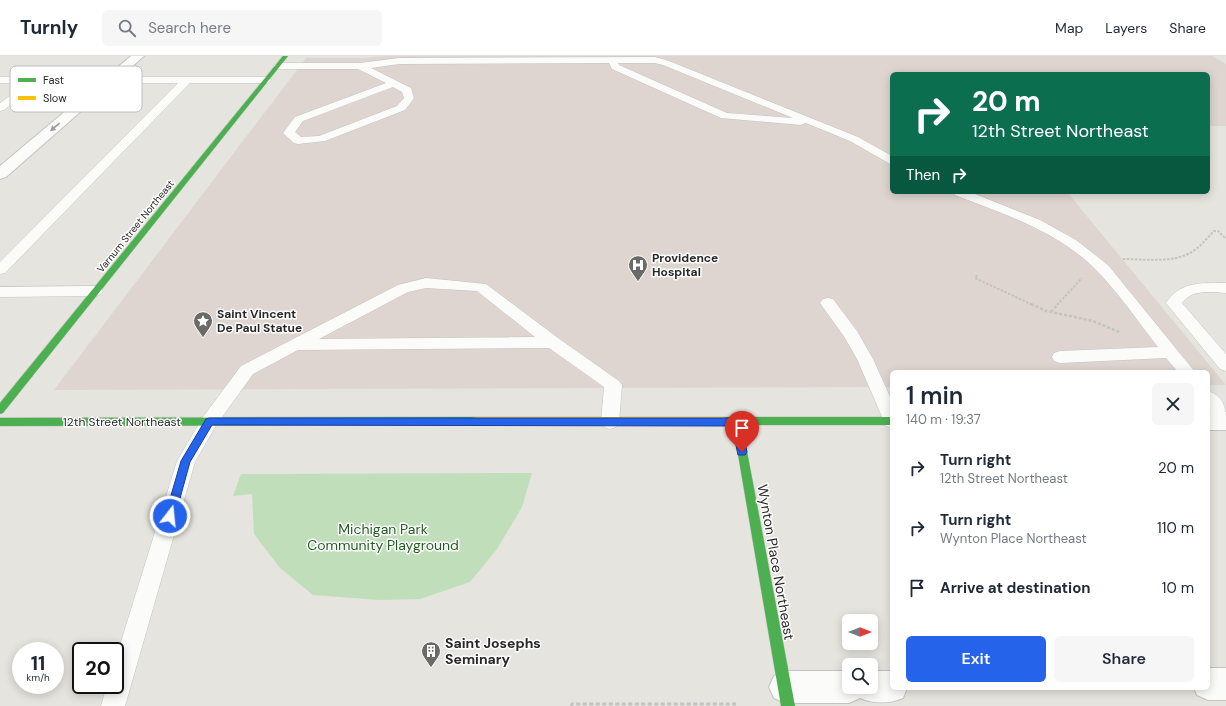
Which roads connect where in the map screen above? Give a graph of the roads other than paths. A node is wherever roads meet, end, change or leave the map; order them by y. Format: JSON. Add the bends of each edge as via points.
{"nodes":[{"id":1,"x":138,"y":56,"type":"edge"},
{"id":2,"x":286,"y":56,"type":"edge"},
{"id":3,"x":612,"y":60,"type":"junction"},
{"id":4,"x":126,"y":66,"type":"edge"},
{"id":5,"x":278,"y":66,"type":"junction"},
{"id":6,"x":360,"y":66,"type":"junction"},
{"id":7,"x":142,"y":80,"type":"edge"},
{"id":8,"x":187,"y":80,"type":"junction"},
{"id":9,"x":267,"y":80,"type":"junction"},
{"id":10,"x":395,"y":84,"type":"junction"},
{"id":11,"x":10,"y":100,"type":"edge"},
{"id":12,"x":0,"y":108,"type":"edge"},
{"id":13,"x":73,"y":112,"type":"edge"},
{"id":14,"x":816,"y":123,"type":"junction"},
{"id":15,"x":890,"y":160,"type":"edge"},
{"id":16,"x":0,"y":174,"type":"edge"},
{"id":17,"x":964,"y":194,"type":"edge"},
{"id":18,"x":0,"y":270,"type":"edge"},
{"id":19,"x":1226,"y":288,"type":"edge"},
{"id":20,"x":96,"y":291,"type":"junction"},
{"id":21,"x":0,"y":292,"type":"edge"},
{"id":22,"x":828,"y":304,"type":"dead end"},
{"id":23,"x":552,"y":342,"type":"junction"},
{"id":24,"x":296,"y":345,"type":"junction"},
{"id":25,"x":1171,"y":352,"type":"junction"},
{"id":26,"x":1060,"y":357,"type":"dead end"},
{"id":27,"x":1226,"y":365,"type":"edge"},
{"id":28,"x":1185,"y":370,"type":"edge"},
{"id":29,"x":1210,"y":400,"type":"edge"},
{"id":30,"x":0,"y":410,"type":"edge"},
{"id":31,"x":890,"y":416,"type":"edge"},
{"id":32,"x":1226,"y":420,"type":"edge"},
{"id":33,"x":890,"y":421,"type":"edge"},
{"id":34,"x":1210,"y":421,"type":"edge"},
{"id":35,"x":0,"y":422,"type":"edge"},
{"id":36,"x":209,"y":422,"type":"junction"},
{"id":37,"x":610,"y":422,"type":"junction"},
{"id":38,"x":737,"y":422,"type":"junction"},
{"id":39,"x":1210,"y":684,"type":"edge"},
{"id":40,"x":1226,"y":684,"type":"edge"},
{"id":41,"x":890,"y":686,"type":"edge"},
{"id":42,"x":878,"y":687,"type":"edge"},
{"id":43,"x":842,"y":688,"type":"edge"},
{"id":44,"x":786,"y":697,"type":"edge"},
{"id":45,"x":113,"y":706,"type":"edge"}],
"edges":[{"from":1,"to":4,"type":"street"},
{"from":2,"to":5,"type":"street","name":"Varnum Street Northeast"},
{"from":3,"to":6,"type":"lane","via":[[399,61]]},
{"from":3,"to":14,"type":"lane","via":[[640,59],[666,63]]},
{"from":3,"to":14,"type":"lane","via":[[615,66],[724,116]]},
{"from":5,"to":6,"type":"lane"},
{"from":5,"to":9,"type":"street","name":"Varnum Street Northeast"},
{"from":6,"to":10,"type":"lane"},
{"from":7,"to":8,"type":"lane"},
{"from":8,"to":9,"type":"lane"},
{"from":8,"to":18,"type":"lane"},
{"from":9,"to":20,"type":"street","name":"Varnum Street Northeast"},
{"from":10,"to":10,"type":"lane","via":[[407,90],[409,98],[401,108],[321,139],[298,141],[289,133],[299,119]]},
{"from":11,"to":12,"type":"lane"},
{"from":13,"to":16,"type":"street","one_way":true},
{"from":14,"to":15,"type":"lane","via":[[854,139]]},
{"from":17,"to":25,"type":"lane","via":[[1063,237],[1087,253],[1103,268]]},
{"from":19,"to":27,"type":"lane","via":[[1186,290],[1177,295],[1174,303]]},
{"from":20,"to":21,"type":"lane"},
{"from":20,"to":30,"type":"street","name":"Varnum Street Northeast"},
{"from":22,"to":31,"type":"lane","via":[[862,352]]},
{"from":23,"to":24,"type":"lane"},
{"from":23,"to":24,"type":"lane","via":[[481,287],[426,283],[403,288]]},
{"from":23,"to":37,"type":"lane","via":[[613,385]]},
{"from":24,"to":36,"type":"lane","via":[[247,370]]},
{"from":25,"to":26,"type":"lane"},
{"from":25,"to":28,"type":"lane"},
{"from":29,"to":32,"type":"lane"},
{"from":32,"to":34,"type":"street"},
{"from":33,"to":38,"type":"street","name":"12th Street Northeast"},
{"from":35,"to":36,"type":"street","name":"12th Street Northeast"},
{"from":36,"to":37,"type":"street","name":"12th Street Northeast"},
{"from":36,"to":45,"type":"lane","via":[[186,461]]},
{"from":37,"to":38,"type":"street","name":"12th Street Northeast"},
{"from":38,"to":44,"type":"street","name":"Wynton Place Northeast"},
{"from":39,"to":40,"type":"street"},
{"from":41,"to":42,"type":"street"},
{"from":43,"to":44,"type":"street"}]}
